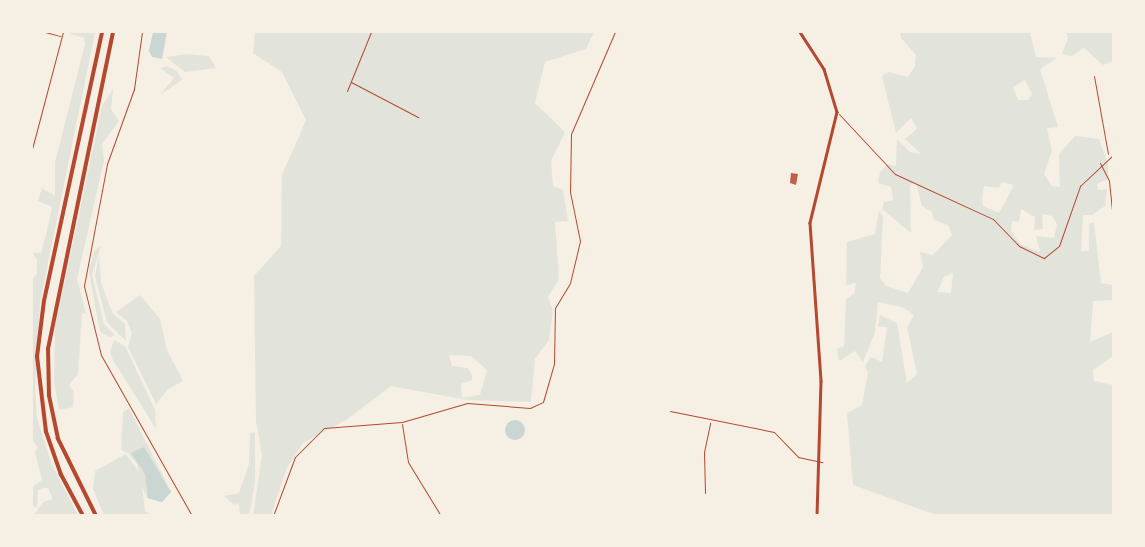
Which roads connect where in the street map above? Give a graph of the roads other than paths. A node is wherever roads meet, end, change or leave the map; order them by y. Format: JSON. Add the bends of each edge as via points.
{"nodes":[{"id":1,"x":46,"y":32,"type":"edge"},
{"id":2,"x":63,"y":32,"type":"edge"},
{"id":3,"x":102,"y":32,"type":"edge"},
{"id":4,"x":142,"y":32,"type":"edge"},
{"id":5,"x":371,"y":32,"type":"edge"},
{"id":6,"x":615,"y":32,"type":"edge"},
{"id":7,"x":800,"y":32,"type":"edge"},
{"id":8,"x":859,"y":32,"type":"edge"},
{"id":9,"x":871,"y":32,"type":"edge"},
{"id":10,"x":113,"y":33,"type":"edge"},
{"id":11,"x":62,"y":36,"type":"junction"},
{"id":12,"x":1094,"y":76,"type":"dead end"},
{"id":13,"x":351,"y":82,"type":"junction"},
{"id":14,"x":347,"y":91,"type":"dead end"},
{"id":15,"x":837,"y":112,"type":"junction"},
{"id":16,"x":418,"y":117,"type":"dead end"},
{"id":17,"x":32,"y":149,"type":"edge"},
{"id":18,"x":1114,"y":154,"type":"edge"},
{"id":19,"x":1108,"y":156,"type":"junction"},
{"id":20,"x":1100,"y":163,"type":"junction"},
{"id":21,"x":1114,"y":229,"type":"edge"},
{"id":22,"x":670,"y":411,"type":"dead end"},
{"id":23,"x":711,"y":420,"type":"junction"},
{"id":24,"x":402,"y":422,"type":"junction"},
{"id":25,"x":821,"y":462,"type":"junction"},
{"id":26,"x":705,"y":493,"type":"dead end"},
{"id":27,"x":83,"y":516,"type":"edge"},
{"id":28,"x":96,"y":516,"type":"edge"},
{"id":29,"x":192,"y":516,"type":"edge"},
{"id":30,"x":273,"y":516,"type":"edge"},
{"id":31,"x":441,"y":516,"type":"edge"},
{"id":32,"x":817,"y":516,"type":"edge"}],
"edges":[{"from":1,"to":11,"type":"street"},
{"from":2,"to":11,"type":"street"},
{"from":3,"to":27,"type":"highway","via":[[44,301],[37,357],[46,432],[61,475]]},
{"from":4,"to":29,"type":"street","via":[[134,89],[107,164],[84,286],[101,355]]},
{"from":5,"to":13,"type":"street"},
{"from":6,"to":24,"type":"street","via":[[571,134],[570,192],[580,241],[570,283],[555,311],[555,356],[546,397],[530,408],[467,404]]},
{"from":7,"to":15,"type":"main road","via":[[824,69]]},
{"from":8,"to":9,"type":"street"},
{"from":10,"to":28,"type":"highway","via":[[54,304],[47,358],[58,439]]},
{"from":11,"to":17,"type":"street"},
{"from":12,"to":19,"type":"street"},
{"from":13,"to":14,"type":"street"},
{"from":13,"to":16,"type":"street"},
{"from":15,"to":20,"type":"street","via":[[895,174],[993,219],[1019,246],[1044,258],[1059,246],[1075,197]]},
{"from":15,"to":25,"type":"main road","via":[[810,223]]},
{"from":18,"to":19,"type":"street"},
{"from":19,"to":20,"type":"street"},
{"from":20,"to":21,"type":"street","via":[[1109,181]]},
{"from":22,"to":23,"type":"street"},
{"from":23,"to":25,"type":"street","via":[[781,435],[793,453]]},
{"from":23,"to":26,"type":"street","via":[[704,452]]},
{"from":24,"to":30,"type":"street","via":[[333,426],[317,432],[289,467]]},
{"from":24,"to":31,"type":"street","via":[[408,462]]},
{"from":25,"to":32,"type":"main road"}]}
